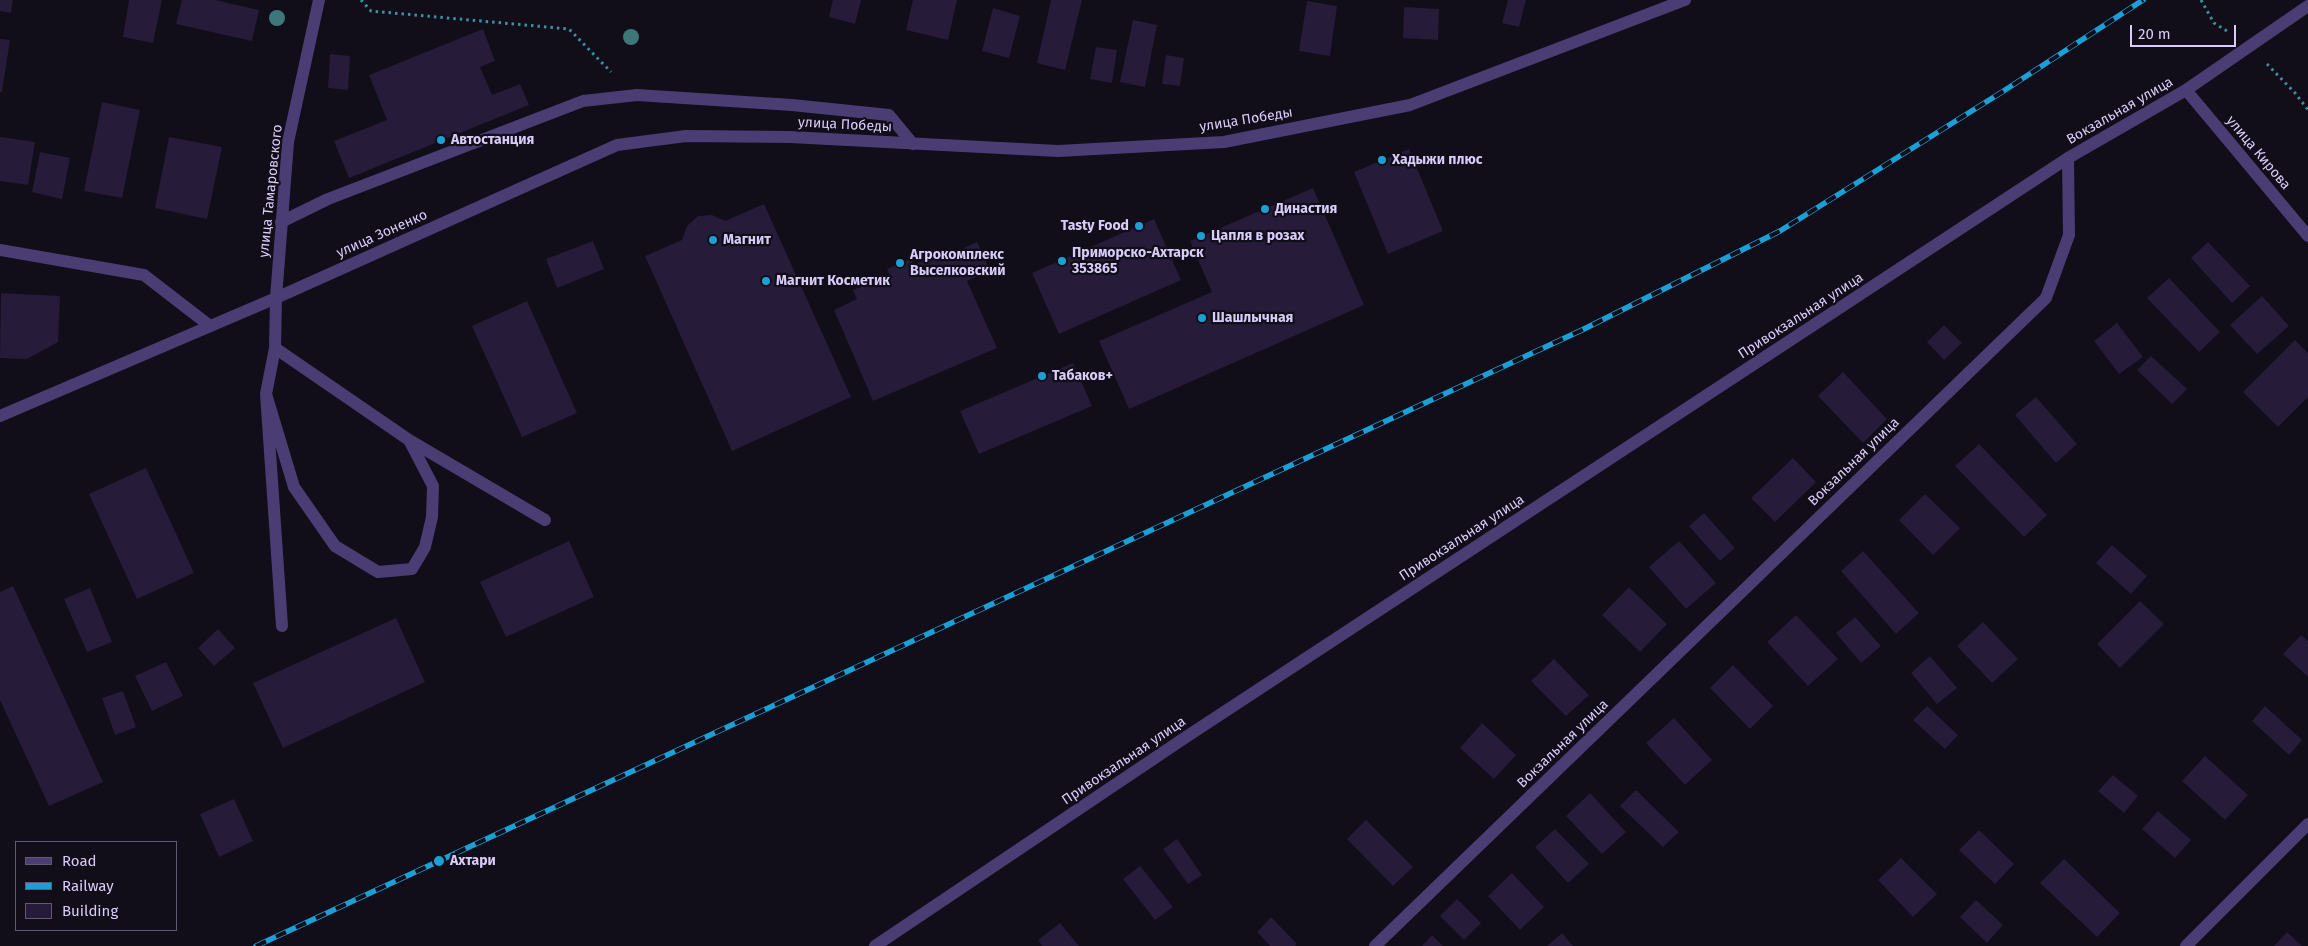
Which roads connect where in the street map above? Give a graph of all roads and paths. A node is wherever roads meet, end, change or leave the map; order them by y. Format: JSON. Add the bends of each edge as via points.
{"nodes":[{"id":1,"x":319,"y":0,"type":"edge"},
{"id":2,"x":361,"y":0,"type":"edge"},
{"id":3,"x":1685,"y":0,"type":"edge"},
{"id":4,"x":2308,"y":6,"type":"edge"},
{"id":5,"x":612,"y":73,"type":"dead end"},
{"id":6,"x":2186,"y":90,"type":"junction"},
{"id":7,"x":790,"y":137,"type":"joint"},
{"id":8,"x":913,"y":144,"type":"junction"},
{"id":9,"x":2068,"y":158,"type":"junction"},
{"id":10,"x":282,"y":222,"type":"junction"},
{"id":11,"x":2308,"y":236,"type":"edge"},
{"id":12,"x":0,"y":250,"type":"edge"},
{"id":13,"x":276,"y":298,"type":"junction"},
{"id":14,"x":210,"y":326,"type":"junction"},
{"id":15,"x":275,"y":348,"type":"junction"},
{"id":16,"x":266,"y":394,"type":"junction"},
{"id":17,"x":0,"y":416,"type":"edge"},
{"id":18,"x":409,"y":440,"type":"junction"},
{"id":19,"x":545,"y":520,"type":"dead end"},
{"id":20,"x":282,"y":626,"type":"dead end"},
{"id":21,"x":2308,"y":824,"type":"edge"},
{"id":22,"x":875,"y":946,"type":"edge"},
{"id":23,"x":1375,"y":946,"type":"edge"},
{"id":24,"x":2186,"y":946,"type":"edge"}],
"edges":[{"from":1,"to":10,"type":"street","name":"улица Тамаровского","via":[[288,142]]},
{"from":2,"to":5,"type":"path","via":[[371,11],[570,29]]},
{"from":3,"to":8,"type":"street","name":"улица Победы","via":[[1410,105],[1224,142],[1058,151]]},
{"from":4,"to":6,"type":"street","name":"Вокзальная улица"},
{"from":6,"to":9,"type":"street","name":"Вокзальная улица"},
{"from":6,"to":11,"type":"street","name":"улица Кирова"},
{"from":7,"to":8,"type":"street","name":"улица Победы"},
{"from":7,"to":13,"type":"street","name":"улица Зоненко","via":[[686,136],[617,145]]},
{"from":8,"to":10,"type":"street","via":[[889,115],[636,95],[583,101],[328,199]]},
{"from":9,"to":22,"type":"street","name":"Привокзальная улица","via":[[1186,737]]},
{"from":9,"to":23,"type":"street","name":"Вокзальная улица","via":[[2069,235],[2046,298]]},
{"from":10,"to":13,"type":"street","name":"улица Тамаровского"},
{"from":12,"to":14,"type":"street","via":[[144,275]]},
{"from":13,"to":14,"type":"street","name":"улица Зоненко"},
{"from":13,"to":15,"type":"street","name":"улица Тамаровского"},
{"from":14,"to":17,"type":"street","name":"улица Зоненко"},
{"from":15,"to":16,"type":"street","name":"улица Тамаровского"},
{"from":15,"to":18,"type":"street"},
{"from":16,"to":18,"type":"street","via":[[294,487],[335,546],[378,572],[412,569],[426,547],[432,517],[433,486]]},
{"from":16,"to":20,"type":"street"},
{"from":18,"to":19,"type":"street"},
{"from":21,"to":24,"type":"street"}]}
